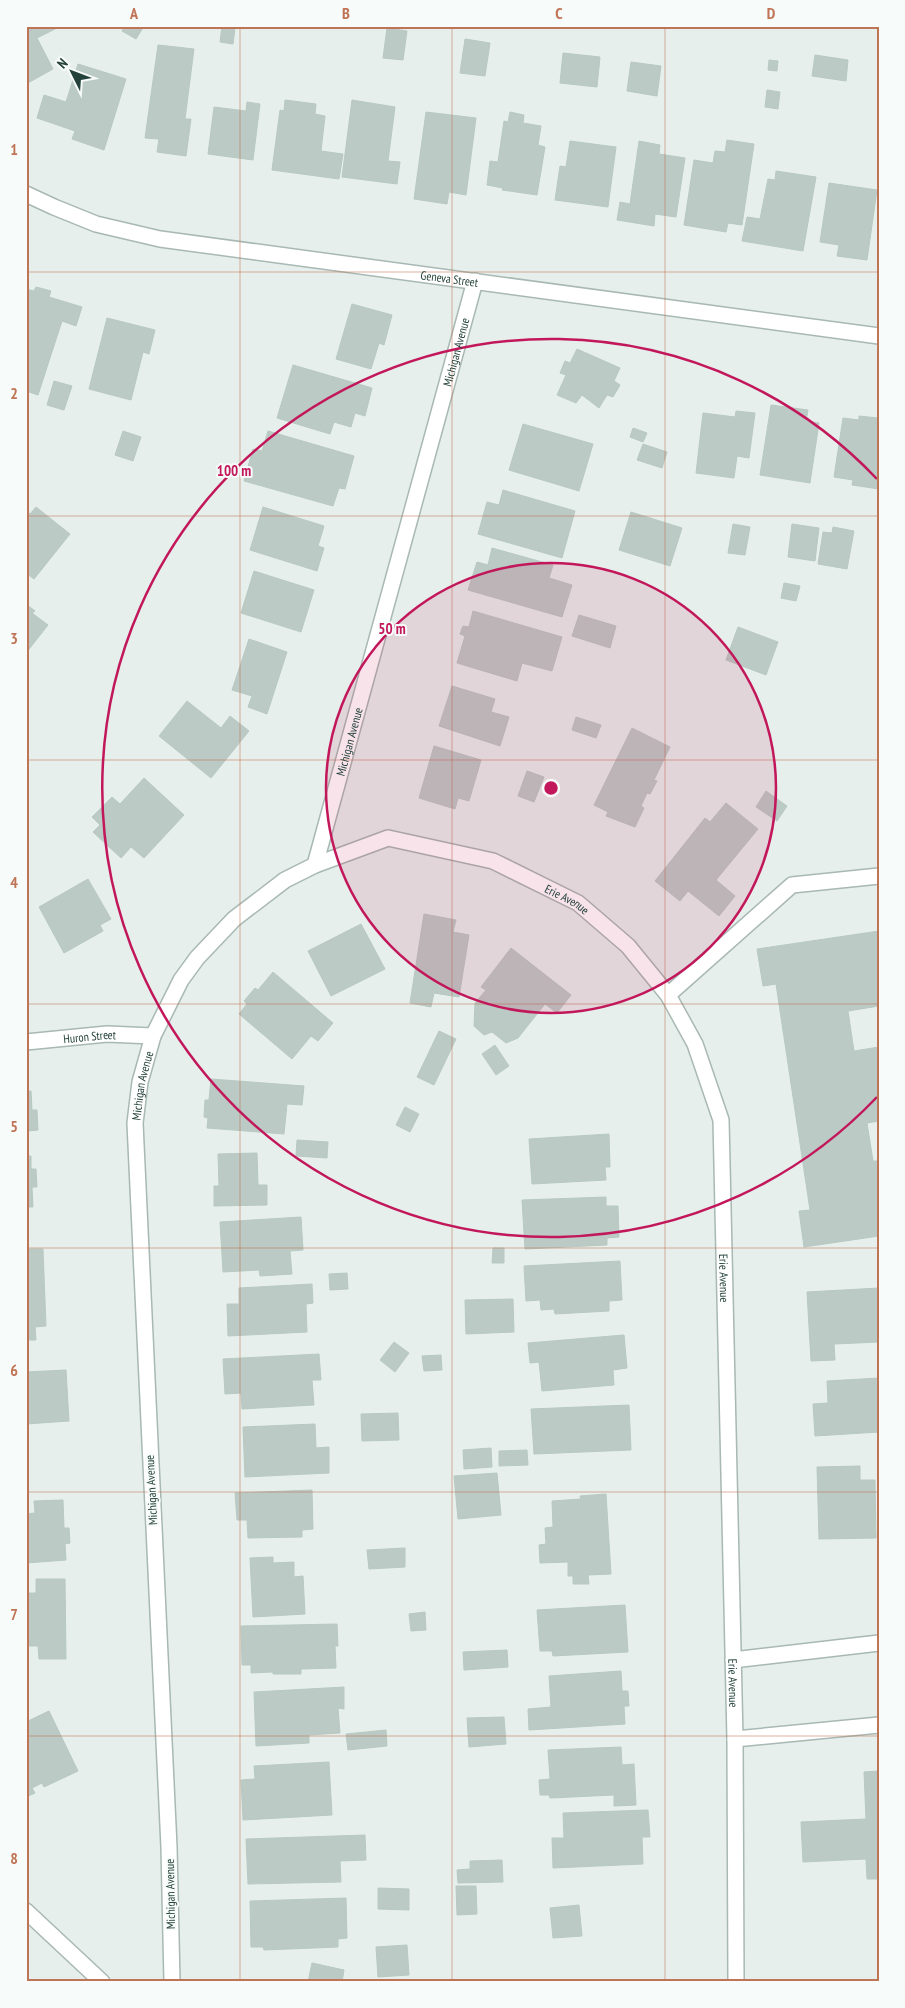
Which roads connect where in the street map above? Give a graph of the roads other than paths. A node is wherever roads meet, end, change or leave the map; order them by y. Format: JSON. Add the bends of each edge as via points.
{"nodes":[{"id":1,"x":26,"y":194,"type":"edge"},
{"id":2,"x":475,"y":281,"type":"junction"},
{"id":3,"x":879,"y":336,"type":"edge"},
{"id":4,"x":315,"y":865,"type":"junction"},
{"id":5,"x":879,"y":876,"type":"edge"},
{"id":6,"x":668,"y":995,"type":"junction"},
{"id":7,"x":153,"y":1036,"type":"junction"},
{"id":8,"x":26,"y":1042,"type":"edge"},
{"id":9,"x":879,"y":1643,"type":"edge"},
{"id":10,"x":734,"y":1660,"type":"junction"},
{"id":11,"x":879,"y":1725,"type":"edge"},
{"id":12,"x":735,"y":1739,"type":"junction"},
{"id":13,"x":26,"y":1911,"type":"edge"},
{"id":14,"x":102,"y":1982,"type":"edge"},
{"id":15,"x":172,"y":1982,"type":"edge"},
{"id":16,"x":736,"y":1982,"type":"edge"}],
"edges":[{"from":1,"to":2,"type":"street","name":"Geneva Street","via":[[96,224],[160,239]]},
{"from":2,"to":3,"type":"street","name":"Geneva Street"},
{"from":2,"to":4,"type":"street","name":"Michigan Avenue"},
{"from":4,"to":6,"type":"street","name":"Erie Avenue","via":[[388,838],[493,861],[578,903],[628,946]]},
{"from":4,"to":7,"type":"street","name":"Michigan Avenue","via":[[285,880],[254,902],[216,937],[181,980]]},
{"from":5,"to":6,"type":"street","via":[[792,885]]},
{"from":6,"to":10,"type":"street","name":"Erie Avenue","via":[[695,1044],[721,1120]]},
{"from":7,"to":8,"type":"street","name":"Huron Street","via":[[107,1034]]},
{"from":7,"to":15,"type":"street","name":"Michigan Avenue","via":[[140,1082],[135,1123],[169,1847]]},
{"from":9,"to":10,"type":"street"},
{"from":10,"to":12,"type":"street","name":"Erie Avenue"},
{"from":11,"to":12,"type":"street"},
{"from":12,"to":16,"type":"street","name":"Erie Avenue"},
{"from":13,"to":14,"type":"street"}]}
